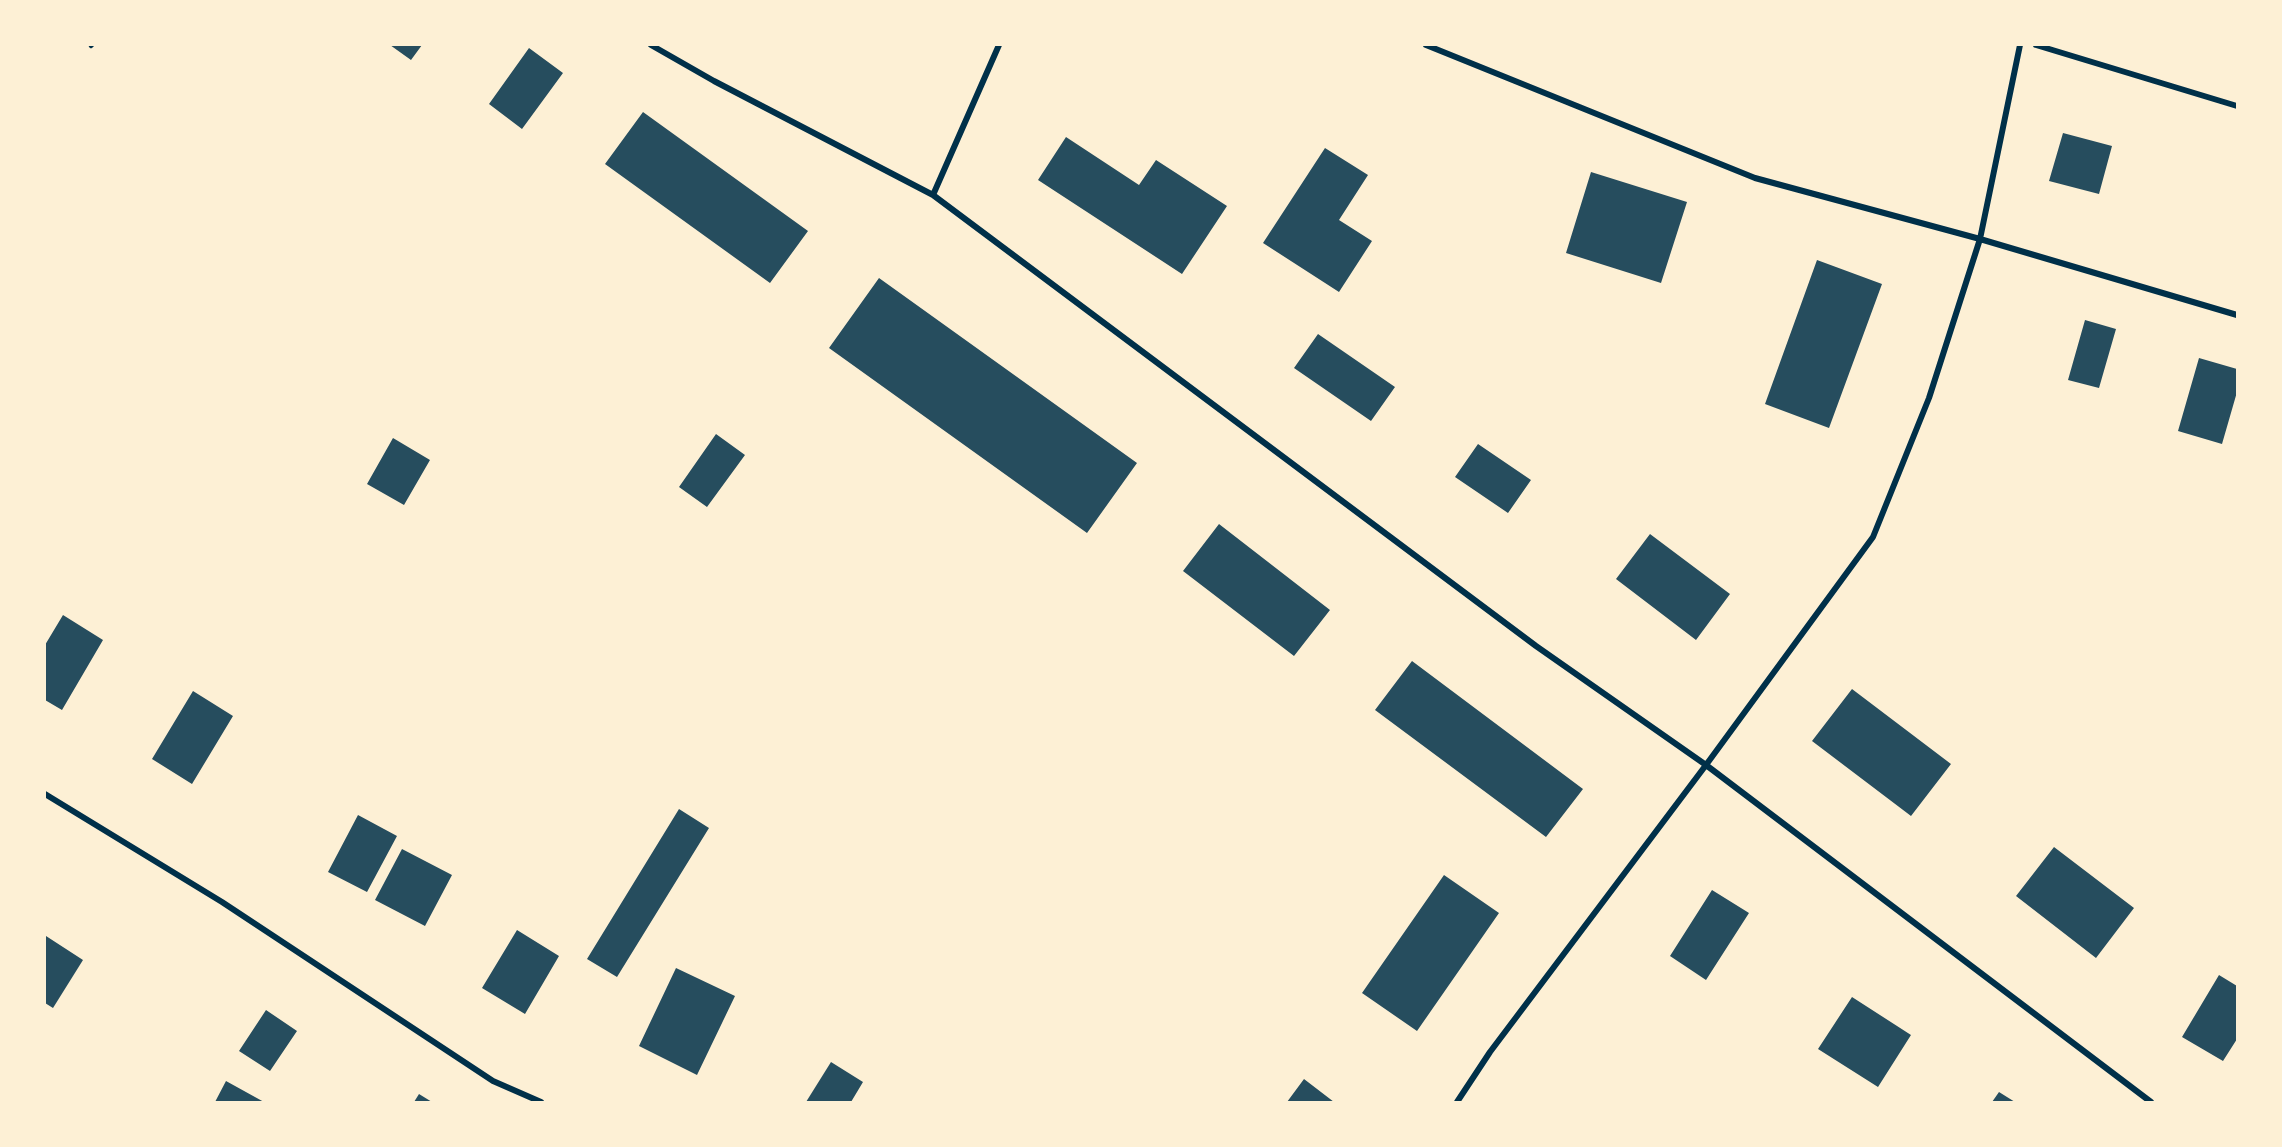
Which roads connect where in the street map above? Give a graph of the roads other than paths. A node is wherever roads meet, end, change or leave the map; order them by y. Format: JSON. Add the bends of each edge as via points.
{"nodes":[{"id":1,"x":651,"y":45,"type":"edge"},
{"id":2,"x":999,"y":45,"type":"edge"},
{"id":3,"x":1426,"y":45,"type":"edge"},
{"id":4,"x":2020,"y":45,"type":"edge"},
{"id":5,"x":2036,"y":45,"type":"edge"},
{"id":6,"x":2237,"y":106,"type":"edge"},
{"id":7,"x":933,"y":195,"type":"junction"},
{"id":8,"x":1980,"y":239,"type":"junction"},
{"id":9,"x":2237,"y":315,"type":"edge"},
{"id":10,"x":1706,"y":765,"type":"junction"},
{"id":11,"x":45,"y":794,"type":"edge"},
{"id":12,"x":540,"y":1102,"type":"edge"},
{"id":13,"x":1457,"y":1102,"type":"edge"},
{"id":14,"x":2151,"y":1102,"type":"edge"}],
"edges":[{"from":1,"to":7,"type":"street"},
{"from":2,"to":7,"type":"street"},
{"from":3,"to":8,"type":"street","via":[[1755,178]]},
{"from":4,"to":8,"type":"street"},
{"from":5,"to":6,"type":"street"},
{"from":7,"to":10,"type":"street","via":[[1526,639]]},
{"from":8,"to":9,"type":"street"},
{"from":8,"to":10,"type":"street","via":[[1929,398],[1873,537]]},
{"from":10,"to":13,"type":"street","via":[[1490,1052]]},
{"from":10,"to":14,"type":"street"},
{"from":11,"to":12,"type":"street","via":[[222,902],[493,1081]]}]}
